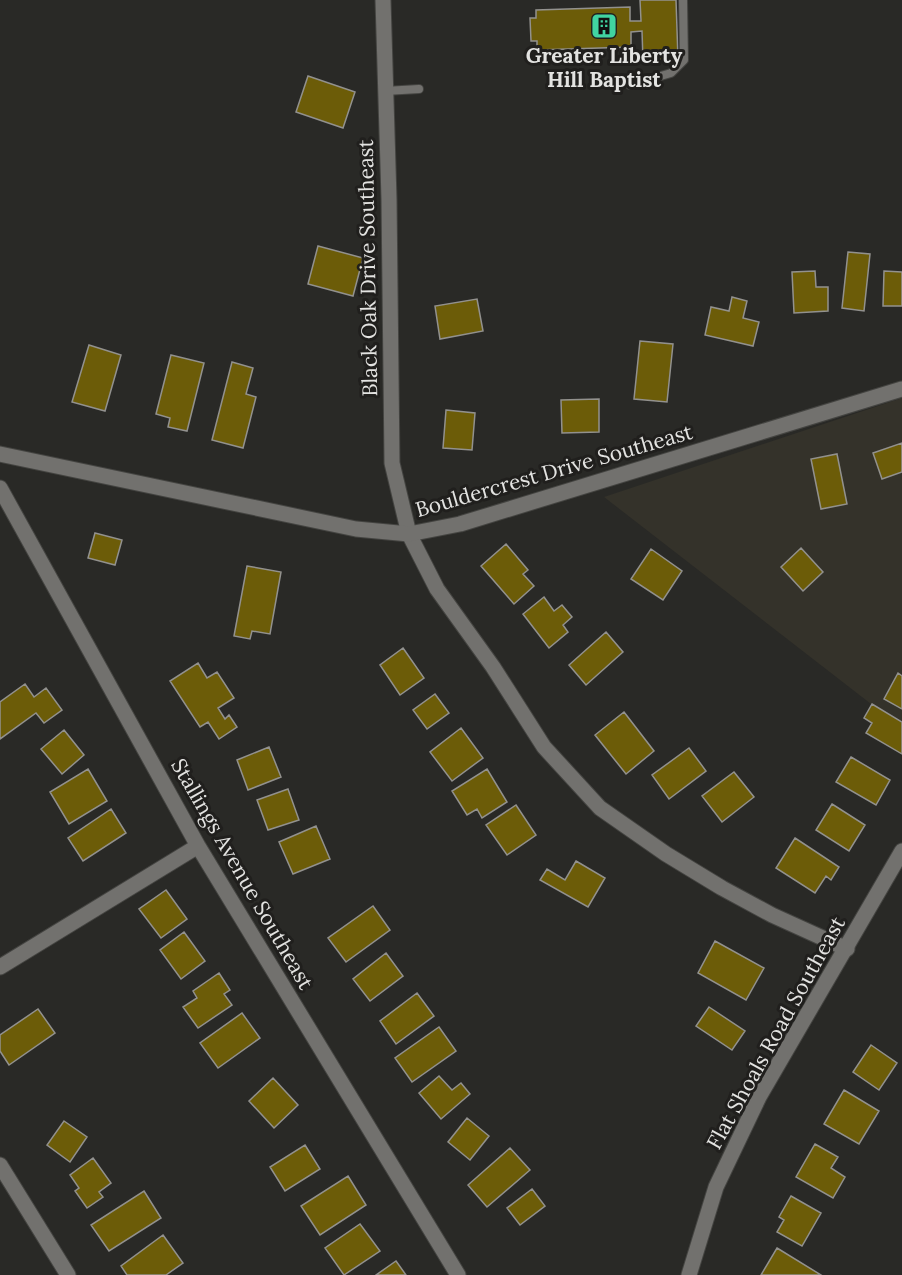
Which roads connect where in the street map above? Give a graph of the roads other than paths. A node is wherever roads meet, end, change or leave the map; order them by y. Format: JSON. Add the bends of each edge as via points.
{"nodes":[{"id":1,"x":383,"y":0,"type":"edge"},
{"id":2,"x":683,"y":0,"type":"edge"},
{"id":3,"x":630,"y":86,"type":"dead end"},
{"id":4,"x":419,"y":89,"type":"dead end"},
{"id":5,"x":386,"y":91,"type":"junction"},
{"id":6,"x":902,"y":389,"type":"edge"},
{"id":7,"x":0,"y":454,"type":"edge"},
{"id":8,"x":0,"y":488,"type":"edge"},
{"id":9,"x":409,"y":534,"type":"junction"},
{"id":10,"x":198,"y":846,"type":"junction"},
{"id":11,"x":902,"y":851,"type":"edge"},
{"id":12,"x":847,"y":949,"type":"junction"},
{"id":13,"x":0,"y":967,"type":"edge"},
{"id":14,"x":0,"y":1165,"type":"edge"},
{"id":15,"x":68,"y":1275,"type":"edge"},
{"id":16,"x":458,"y":1275,"type":"edge"},
{"id":17,"x":689,"y":1275,"type":"edge"}],
"edges":[{"from":1,"to":5,"type":"street","name":"Black Oak Drive Southeast"},
{"from":2,"to":3,"type":"lane","via":[[684,60],[671,73]]},
{"from":4,"to":5,"type":"lane"},
{"from":5,"to":9,"type":"street","name":"Black Oak Drive Southeast","via":[[392,463]]},
{"from":6,"to":9,"type":"street","name":"Bouldercrest Drive Southeast","via":[[460,524]]},
{"from":7,"to":9,"type":"street","name":"Bouldercrest Drive Southeast","via":[[335,526]]},
{"from":8,"to":10,"type":"street","name":"Stallings Avenue Southeast"},
{"from":9,"to":12,"type":"street","name":"Black Oak Drive Southeast","via":[[437,589],[544,747],[600,808],[722,888]]},
{"from":10,"to":13,"type":"street"},
{"from":10,"to":16,"type":"street","name":"Stallings Avenue Southeast"},
{"from":11,"to":12,"type":"street","name":"Flat Shoals Road Southeast"},
{"from":12,"to":17,"type":"street","name":"Flat Shoals Road Southeast","via":[[759,1097],[716,1187]]},
{"from":14,"to":15,"type":"street"}]}
